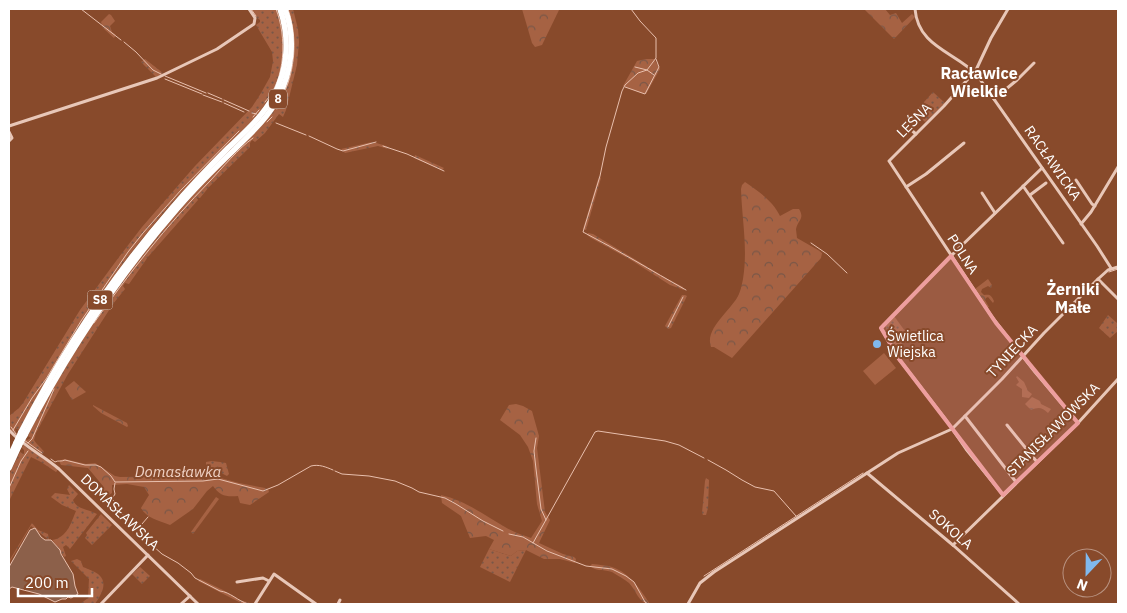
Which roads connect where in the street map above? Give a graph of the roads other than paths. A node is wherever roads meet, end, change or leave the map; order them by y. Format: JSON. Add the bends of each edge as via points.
{"nodes":[{"id":1,"x":249,"y":9,"type":"edge"},
{"id":2,"x":280,"y":9,"type":"edge"},
{"id":3,"x":285,"y":9,"type":"edge"},
{"id":4,"x":915,"y":9,"type":"edge"},
{"id":5,"x":1008,"y":10,"type":"edge"},
{"id":6,"x":1034,"y":63,"type":"dead end"},
{"id":7,"x":975,"y":72,"type":"junction"},
{"id":8,"x":994,"y":98,"type":"junction"},
{"id":9,"x":904,"y":124,"type":"dead end"},
{"id":10,"x":9,"y":126,"type":"edge"},
{"id":11,"x":9,"y":132,"type":"edge"},
{"id":12,"x":916,"y":134,"type":"junction"},
{"id":13,"x":11,"y":139,"type":"edge"},
{"id":14,"x":964,"y":144,"type":"dead end"},
{"id":15,"x":889,"y":161,"type":"joint"},
{"id":16,"x":1118,"y":167,"type":"edge"},
{"id":17,"x":1042,"y":168,"type":"junction"},
{"id":18,"x":1076,"y":180,"type":"dead end"},
{"id":19,"x":196,"y":181,"type":"joint"},
{"id":20,"x":1046,"y":183,"type":"dead end"},
{"id":21,"x":1023,"y":186,"type":"junction"},
{"id":22,"x":906,"y":187,"type":"junction"},
{"id":23,"x":982,"y":194,"type":"dead end"},
{"id":24,"x":1030,"y":195,"type":"junction"},
{"id":25,"x":1095,"y":206,"type":"junction"},
{"id":26,"x":178,"y":208,"type":"joint"},
{"id":27,"x":995,"y":213,"type":"junction"},
{"id":28,"x":1081,"y":224,"type":"junction"},
{"id":29,"x":1063,"y":243,"type":"dead end"},
{"id":30,"x":952,"y":256,"type":"junction"},
{"id":31,"x":1118,"y":266,"type":"edge"},
{"id":32,"x":1111,"y":268,"type":"junction"},
{"id":33,"x":1098,"y":279,"type":"junction"},
{"id":34,"x":1118,"y":299,"type":"edge"},
{"id":35,"x":1022,"y":356,"type":"junction"},
{"id":36,"x":1118,"y":379,"type":"edge"},
{"id":37,"x":965,"y":416,"type":"junction"},
{"id":38,"x":1078,"y":423,"type":"junction"},
{"id":39,"x":1006,"y":425,"type":"dead end"},
{"id":40,"x":952,"y":429,"type":"junction"},
{"id":41,"x":9,"y":430,"type":"edge"},
{"id":42,"x":23,"y":433,"type":"junction"},
{"id":43,"x":17,"y":445,"type":"junction"},
{"id":44,"x":9,"y":458,"type":"edge"},
{"id":45,"x":1037,"y":462,"type":"junction"},
{"id":46,"x":9,"y":468,"type":"edge"},
{"id":47,"x":867,"y":473,"type":"junction"},
{"id":48,"x":1016,"y":482,"type":"junction"},
{"id":49,"x":1003,"y":495,"type":"junction"},
{"id":50,"x":953,"y":545,"type":"junction"},
{"id":51,"x":148,"y":555,"type":"junction"},
{"id":52,"x":269,"y":581,"type":"junction"},
{"id":53,"x":237,"y":582,"type":"dead end"},
{"id":54,"x":190,"y":596,"type":"junction"},
{"id":55,"x":101,"y":604,"type":"edge"},
{"id":56,"x":181,"y":604,"type":"edge"},
{"id":57,"x":198,"y":604,"type":"edge"},
{"id":58,"x":255,"y":604,"type":"edge"},
{"id":59,"x":316,"y":604,"type":"edge"},
{"id":60,"x":688,"y":604,"type":"edge"},
{"id":61,"x":1019,"y":604,"type":"edge"}],
"edges":[{"from":1,"to":10,"type":"street","via":[[255,18],[254,24],[208,54],[157,78]]},
{"from":2,"to":19,"type":"highway","number":"8","via":[[286,53],[276,91],[260,116]]},
{"from":3,"to":26,"type":"highway","number":"8","via":[[291,54],[288,71],[273,107]]},
{"from":4,"to":7,"type":"street","name":"RACŁAWICKA","via":[[918,22],[931,42]]},
{"from":5,"to":7,"type":"street","name":"LEŚNA","via":[[990,38]]},
{"from":6,"to":8,"type":"street"},
{"from":7,"to":8,"type":"street","name":"RACŁAWICKA"},
{"from":7,"to":12,"type":"street","name":"LEŚNA"},
{"from":8,"to":17,"type":"street","name":"RACŁAWICKA"},
{"from":9,"to":12,"type":"street"},
{"from":11,"to":13,"type":"street"},
{"from":12,"to":15,"type":"street","name":"LEŚNA"},
{"from":14,"to":22,"type":"street"},
{"from":15,"to":22,"type":"street","name":"POLNA"},
{"from":16,"to":25,"type":"street"},
{"from":17,"to":21,"type":"street"},
{"from":17,"to":28,"type":"street","name":"RACŁAWICKA"},
{"from":18,"to":25,"type":"street"},
{"from":19,"to":42,"type":"highway","number":"S8","via":[[107,290],[66,352]]},
{"from":20,"to":24,"type":"street"},
{"from":21,"to":24,"type":"street"},
{"from":21,"to":27,"type":"street"},
{"from":22,"to":30,"type":"street","name":"POLNA"},
{"from":23,"to":27,"type":"street"},
{"from":24,"to":29,"type":"street"},
{"from":25,"to":28,"type":"street"},
{"from":26,"to":42,"type":"highway","number":"S8","via":[[91,321]]},
{"from":27,"to":30,"type":"street"},
{"from":28,"to":32,"type":"street","name":"RACŁAWICKA"},
{"from":30,"to":35,"type":"street","name":"POLNA"},
{"from":30,"to":40,"type":"street","via":[[881,328],[895,354]]},
{"from":31,"to":32,"type":"street"},
{"from":32,"to":33,"type":"street","name":"TYNIECKA"},
{"from":33,"to":34,"type":"street"},
{"from":33,"to":35,"type":"street","name":"TYNIECKA"},
{"from":35,"to":37,"type":"street","name":"TYNIECKA"},
{"from":35,"to":38,"type":"street","name":"POLNA"},
{"from":36,"to":38,"type":"street","name":"STANISŁAWOWSKA"},
{"from":37,"to":40,"type":"street","name":"TYNIECKA"},
{"from":37,"to":48,"type":"street"},
{"from":38,"to":45,"type":"street","name":"STANISŁAWOWSKA"},
{"from":39,"to":45,"type":"street"},
{"from":40,"to":47,"type":"street","via":[[898,453]]},
{"from":40,"to":49,"type":"street"},
{"from":41,"to":51,"type":"street","name":"DOMASŁAWSKA","via":[[60,469]]},
{"from":42,"to":43,"type":"highway","number":"S8","bridge":true},
{"from":43,"to":44,"type":"highway","number":"S8"},
{"from":43,"to":46,"type":"highway","number":"S8"},
{"from":45,"to":48,"type":"street","name":"STANISŁAWOWSKA"},
{"from":47,"to":50,"type":"street","name":"SOKOLA"},
{"from":47,"to":60,"type":"street","via":[[707,576]]},
{"from":48,"to":49,"type":"street","name":"STANISŁAWOWSKA"},
{"from":49,"to":50,"type":"street","name":"STANISŁAWOWSKA"},
{"from":50,"to":61,"type":"street","name":"SOKOLA"},
{"from":51,"to":54,"type":"street","name":"DOMASŁAWSKA"},
{"from":51,"to":55,"type":"street"},
{"from":52,"to":53,"type":"street","via":[[263,578]]},
{"from":52,"to":58,"type":"street"},
{"from":52,"to":59,"type":"street","via":[[274,574]]},
{"from":54,"to":56,"type":"street"},
{"from":54,"to":57,"type":"street","name":"DOMASŁAWSKA"}]}
